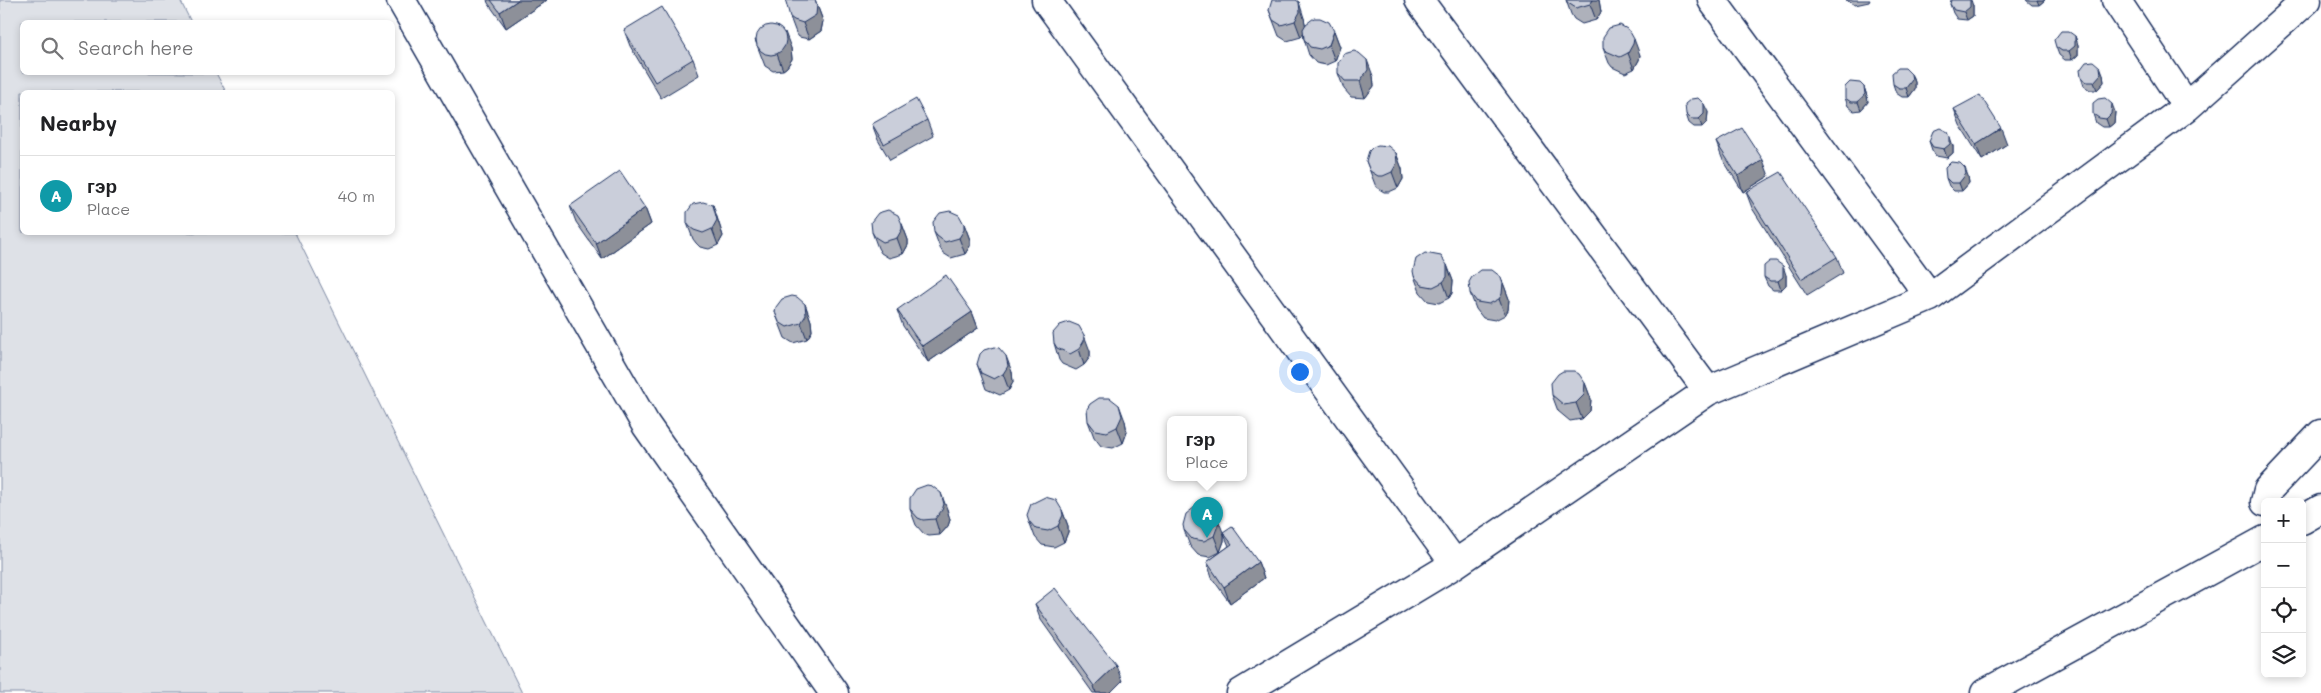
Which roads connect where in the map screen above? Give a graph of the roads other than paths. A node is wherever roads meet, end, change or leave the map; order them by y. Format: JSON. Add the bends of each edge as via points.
{"nodes":[{"id":1,"x":401,"y":0,"type":"edge"},
{"id":2,"x":1046,"y":0,"type":"edge"},
{"id":3,"x":1419,"y":0,"type":"edge"},
{"id":4,"x":1712,"y":0,"type":"edge"},
{"id":5,"x":2116,"y":0,"type":"edge"},
{"id":6,"x":2307,"y":0,"type":"edge"},
{"id":7,"x":2187,"y":107,"type":"junction"},
{"id":8,"x":1930,"y":297,"type":"junction"},
{"id":9,"x":1708,"y":391,"type":"junction"},
{"id":10,"x":2321,"y":434,"type":"edge"},
{"id":11,"x":2266,"y":498,"type":"edge"},
{"id":12,"x":2321,"y":509,"type":"edge"},
{"id":13,"x":2306,"y":518,"type":"edge"},
{"id":14,"x":2261,"y":529,"type":"edge"},
{"id":15,"x":2259,"y":543,"type":"edge"},
{"id":16,"x":1455,"y":564,"type":"junction"},
{"id":17,"x":834,"y":693,"type":"edge"},
{"id":18,"x":1241,"y":693,"type":"edge"},
{"id":19,"x":1984,"y":693,"type":"edge"}],
"edges":[{"from":1,"to":17,"type":"street","via":[[646,425]]},
{"from":2,"to":16,"type":"street"},
{"from":3,"to":9,"type":"street"},
{"from":4,"to":8,"type":"street"},
{"from":5,"to":7,"type":"street"},
{"from":6,"to":7,"type":"street"},
{"from":7,"to":8,"type":"street"},
{"from":8,"to":9,"type":"street"},
{"from":9,"to":16,"type":"street"},
{"from":10,"to":11,"type":"street","via":[[2268,490]]},
{"from":12,"to":13,"type":"street"},
{"from":14,"to":15,"type":"street"},
{"from":15,"to":19,"type":"street"},
{"from":16,"to":18,"type":"street"}]}
